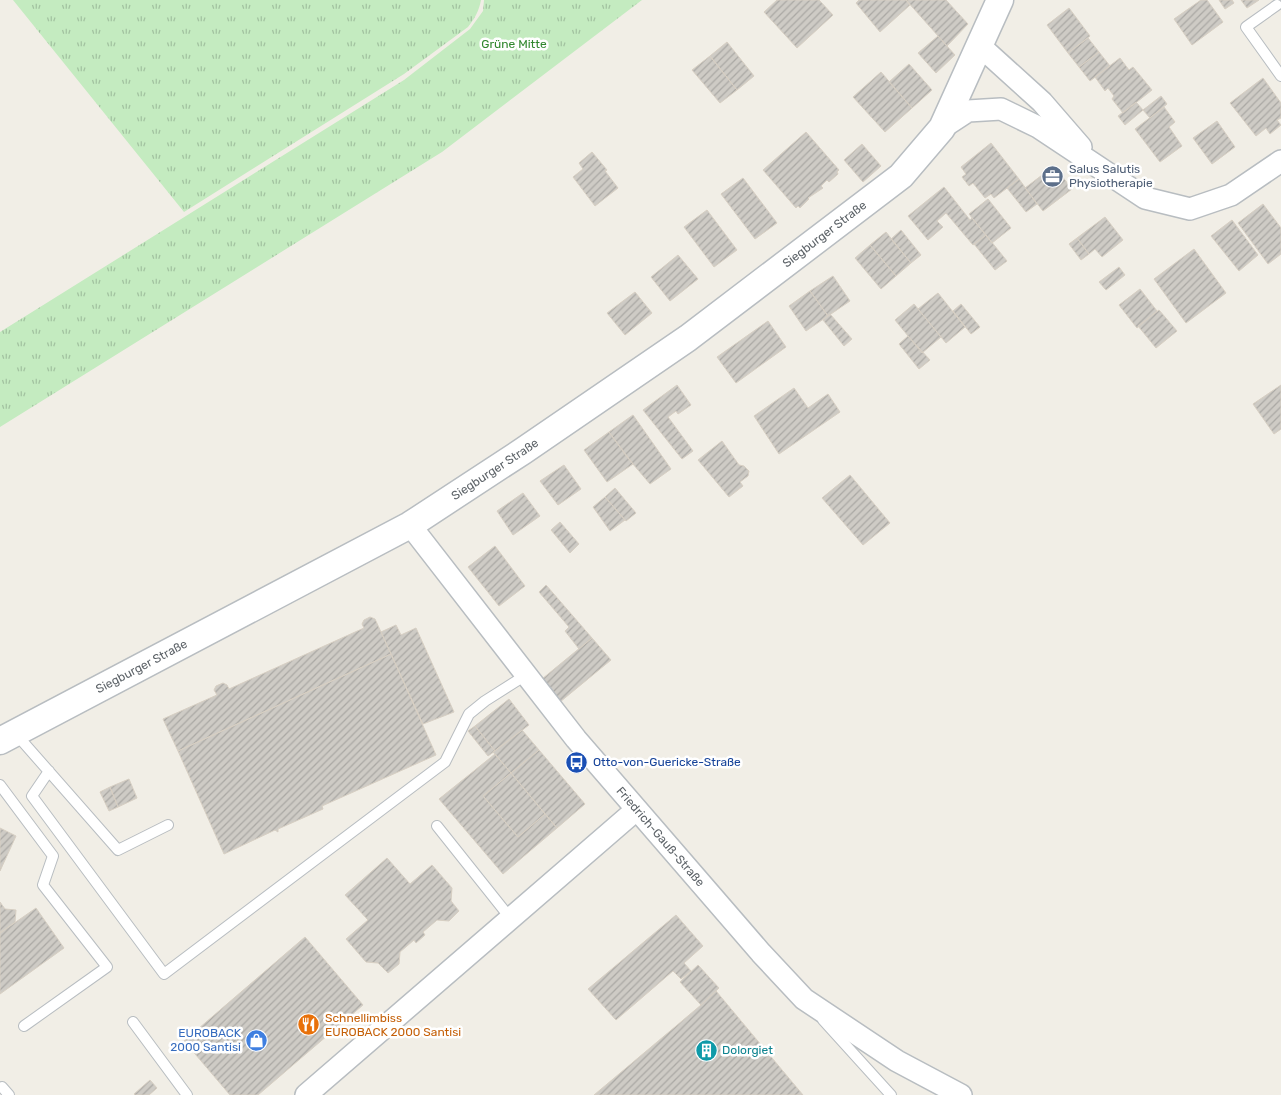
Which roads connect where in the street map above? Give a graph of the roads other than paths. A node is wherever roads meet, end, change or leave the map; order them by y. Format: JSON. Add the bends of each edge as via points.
{"nodes":[{"id":1,"x":1000,"y":0,"type":"edge"},
{"id":2,"x":1277,"y":5,"type":"dead end"},
{"id":3,"x":979,"y":45,"type":"junction"},
{"id":4,"x":1281,"y":76,"type":"edge"},
{"id":5,"x":942,"y":128,"type":"junction"},
{"id":6,"x":1281,"y":161,"type":"edge"},
{"id":7,"x":1100,"y":167,"type":"junction"},
{"id":8,"x":410,"y":525,"type":"junction"},
{"id":9,"x":526,"y":676,"type":"junction"},
{"id":10,"x":8,"y":737,"type":"edge"},
{"id":11,"x":49,"y":771,"type":"junction"},
{"id":12,"x":2,"y":791,"type":"edge"},
{"id":13,"x":636,"y":810,"type":"junction"},
{"id":14,"x":168,"y":825,"type":"dead end"},
{"id":15,"x":437,"y":826,"type":"dead end"},
{"id":16,"x":511,"y":919,"type":"junction"},
{"id":17,"x":804,"y":999,"type":"junction"},
{"id":18,"x":132,"y":1022,"type":"dead end"},
{"id":19,"x":24,"y":1026,"type":"dead end"},
{"id":20,"x":317,"y":1092,"type":"edge"},
{"id":21,"x":187,"y":1095,"type":"edge"},
{"id":22,"x":891,"y":1095,"type":"edge"},
{"id":23,"x":961,"y":1095,"type":"edge"}],
"edges":[{"from":1,"to":3,"type":"street"},
{"from":2,"to":4,"type":"lane","via":[[1246,27]]},
{"from":3,"to":5,"type":"street","name":"Siegburger Straße"},
{"from":3,"to":7,"type":"street","name":"Siegburger Straße","via":[[1042,102]]},
{"from":5,"to":7,"type":"street","name":"Siegburger Straße","via":[[968,111],[1001,109],[1038,127]]},
{"from":5,"to":8,"type":"street","name":"Siegburger Straße","via":[[901,176],[688,338]]},
{"from":6,"to":7,"type":"street","name":"Siegburger Straße","via":[[1232,195],[1190,208],[1145,198]]},
{"from":8,"to":9,"type":"street","name":"Friedrich-Gauß-Straße"},
{"from":8,"to":10,"type":"street","name":"Siegburger Straße"},
{"from":9,"to":11,"type":"lane","via":[[469,714],[445,762],[164,974],[32,796]]},
{"from":9,"to":13,"type":"street","name":"Friedrich-Gauß-Straße"},
{"from":10,"to":11,"type":"lane"},
{"from":11,"to":14,"type":"lane","via":[[118,850]]},
{"from":12,"to":19,"type":"lane","via":[[53,856],[43,885],[107,966]]},
{"from":13,"to":16,"type":"street"},
{"from":13,"to":17,"type":"street","name":"Friedrich-Gauß-Straße"},
{"from":15,"to":16,"type":"lane"},
{"from":16,"to":20,"type":"street"},
{"from":17,"to":22,"type":"lane"},
{"from":17,"to":23,"type":"street","name":"Friedrich-Gauß-Straße","via":[[897,1061]]},
{"from":18,"to":21,"type":"lane"}]}
